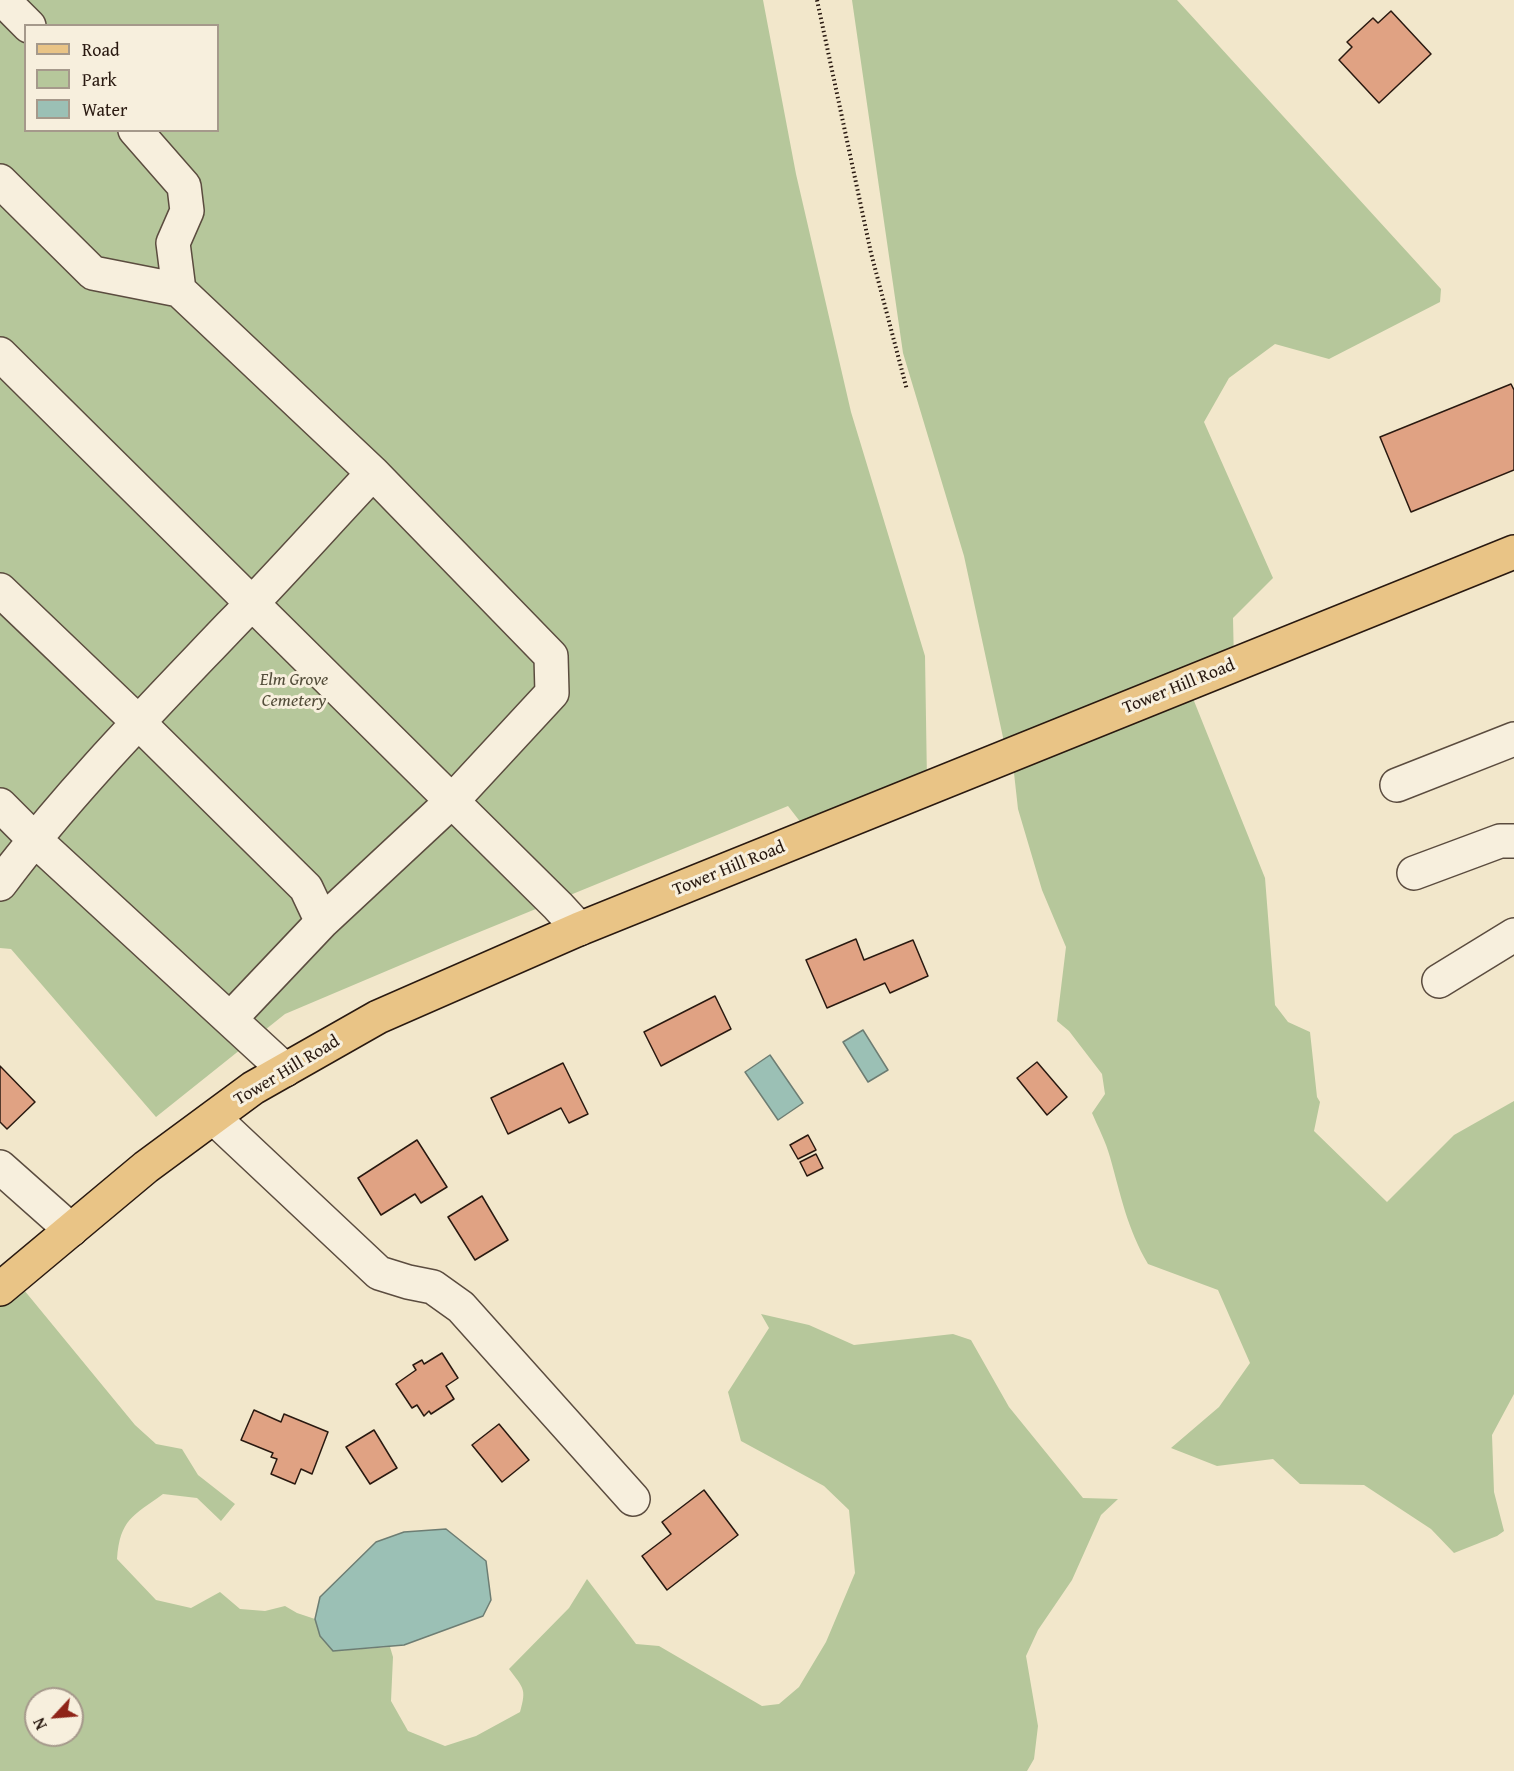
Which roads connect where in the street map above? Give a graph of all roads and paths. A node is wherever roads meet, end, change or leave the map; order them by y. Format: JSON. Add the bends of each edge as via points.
{"nodes":[{"id":1,"x":3,"y":0,"type":"edge"},
{"id":2,"x":817,"y":0,"type":"edge"},
{"id":3,"x":26,"y":24,"type":"edge"},
{"id":4,"x":137,"y":132,"type":"edge"},
{"id":5,"x":0,"y":181,"type":"edge"},
{"id":6,"x":178,"y":290,"type":"junction"},
{"id":7,"x":0,"y":354,"type":"edge"},
{"id":8,"x":907,"y":390,"type":"dead end"},
{"id":9,"x":373,"y":473,"type":"junction"},
{"id":10,"x":1514,"y":552,"type":"edge"},
{"id":11,"x":0,"y":590,"type":"edge"},
{"id":12,"x":253,"y":603,"type":"junction"},
{"id":13,"x":138,"y":722,"type":"junction"},
{"id":14,"x":1514,"y":739,"type":"edge"},
{"id":15,"x":1397,"y":785,"type":"dead end"},
{"id":16,"x":452,"y":801,"type":"junction"},
{"id":17,"x":0,"y":806,"type":"edge"},
{"id":18,"x":34,"y":839,"type":"junction"},
{"id":19,"x":1514,"y":841,"type":"edge"},
{"id":20,"x":1414,"y":873,"type":"dead end"},
{"id":21,"x":0,"y":884,"type":"edge"},
{"id":22,"x":322,"y":922,"type":"junction"},
{"id":23,"x":579,"y":929,"type":"junction"},
{"id":24,"x":1514,"y":935,"type":"edge"},
{"id":25,"x":1439,"y":981,"type":"dead end"},
{"id":26,"x":230,"y":1019,"type":"junction"},
{"id":27,"x":285,"y":1070,"type":"junction"},
{"id":28,"x":214,"y":1118,"type":"junction"},
{"id":29,"x":0,"y":1167,"type":"edge"},
{"id":30,"x":70,"y":1230,"type":"junction"},
{"id":31,"x":0,"y":1289,"type":"edge"},
{"id":32,"x":633,"y":1499,"type":"dead end"}],
"edges":[{"from":1,"to":3,"type":"lane"},
{"from":2,"to":8,"type":"path","via":[[871,253]]},
{"from":4,"to":6,"type":"lane","via":[[184,186],[186,211],[173,243]]},
{"from":5,"to":6,"type":"lane","via":[[93,273]]},
{"from":6,"to":9,"type":"lane"},
{"from":7,"to":12,"type":"lane"},
{"from":9,"to":12,"type":"lane"},
{"from":9,"to":16,"type":"lane","via":[[551,656],[552,693]]},
{"from":10,"to":23,"type":"main road","name":"Tower Hill Road"},
{"from":11,"to":13,"type":"lane"},
{"from":12,"to":13,"type":"lane"},
{"from":12,"to":16,"type":"lane"},
{"from":13,"to":18,"type":"lane"},
{"from":13,"to":22,"type":"lane","via":[[306,888]]},
{"from":14,"to":15,"type":"lane"},
{"from":16,"to":22,"type":"lane"},
{"from":16,"to":23,"type":"lane"},
{"from":17,"to":18,"type":"lane"},
{"from":18,"to":21,"type":"lane"},
{"from":18,"to":26,"type":"lane"},
{"from":19,"to":20,"type":"lane","via":[[1500,841]]},
{"from":22,"to":26,"type":"lane"},
{"from":23,"to":27,"type":"main road","name":"Tower Hill Road","via":[[378,1017]]},
{"from":24,"to":25,"type":"lane"},
{"from":26,"to":27,"type":"lane"},
{"from":27,"to":28,"type":"main road","name":"Tower Hill Road","via":[[253,1088]]},
{"from":28,"to":30,"type":"main road","name":"Tower Hill Road","via":[[146,1167]]},
{"from":28,"to":32,"type":"lane","via":[[379,1273],[433,1287],[460,1307]]},
{"from":29,"to":30,"type":"lane"},
{"from":30,"to":31,"type":"main road","name":"Tower Hill Road"}]}
